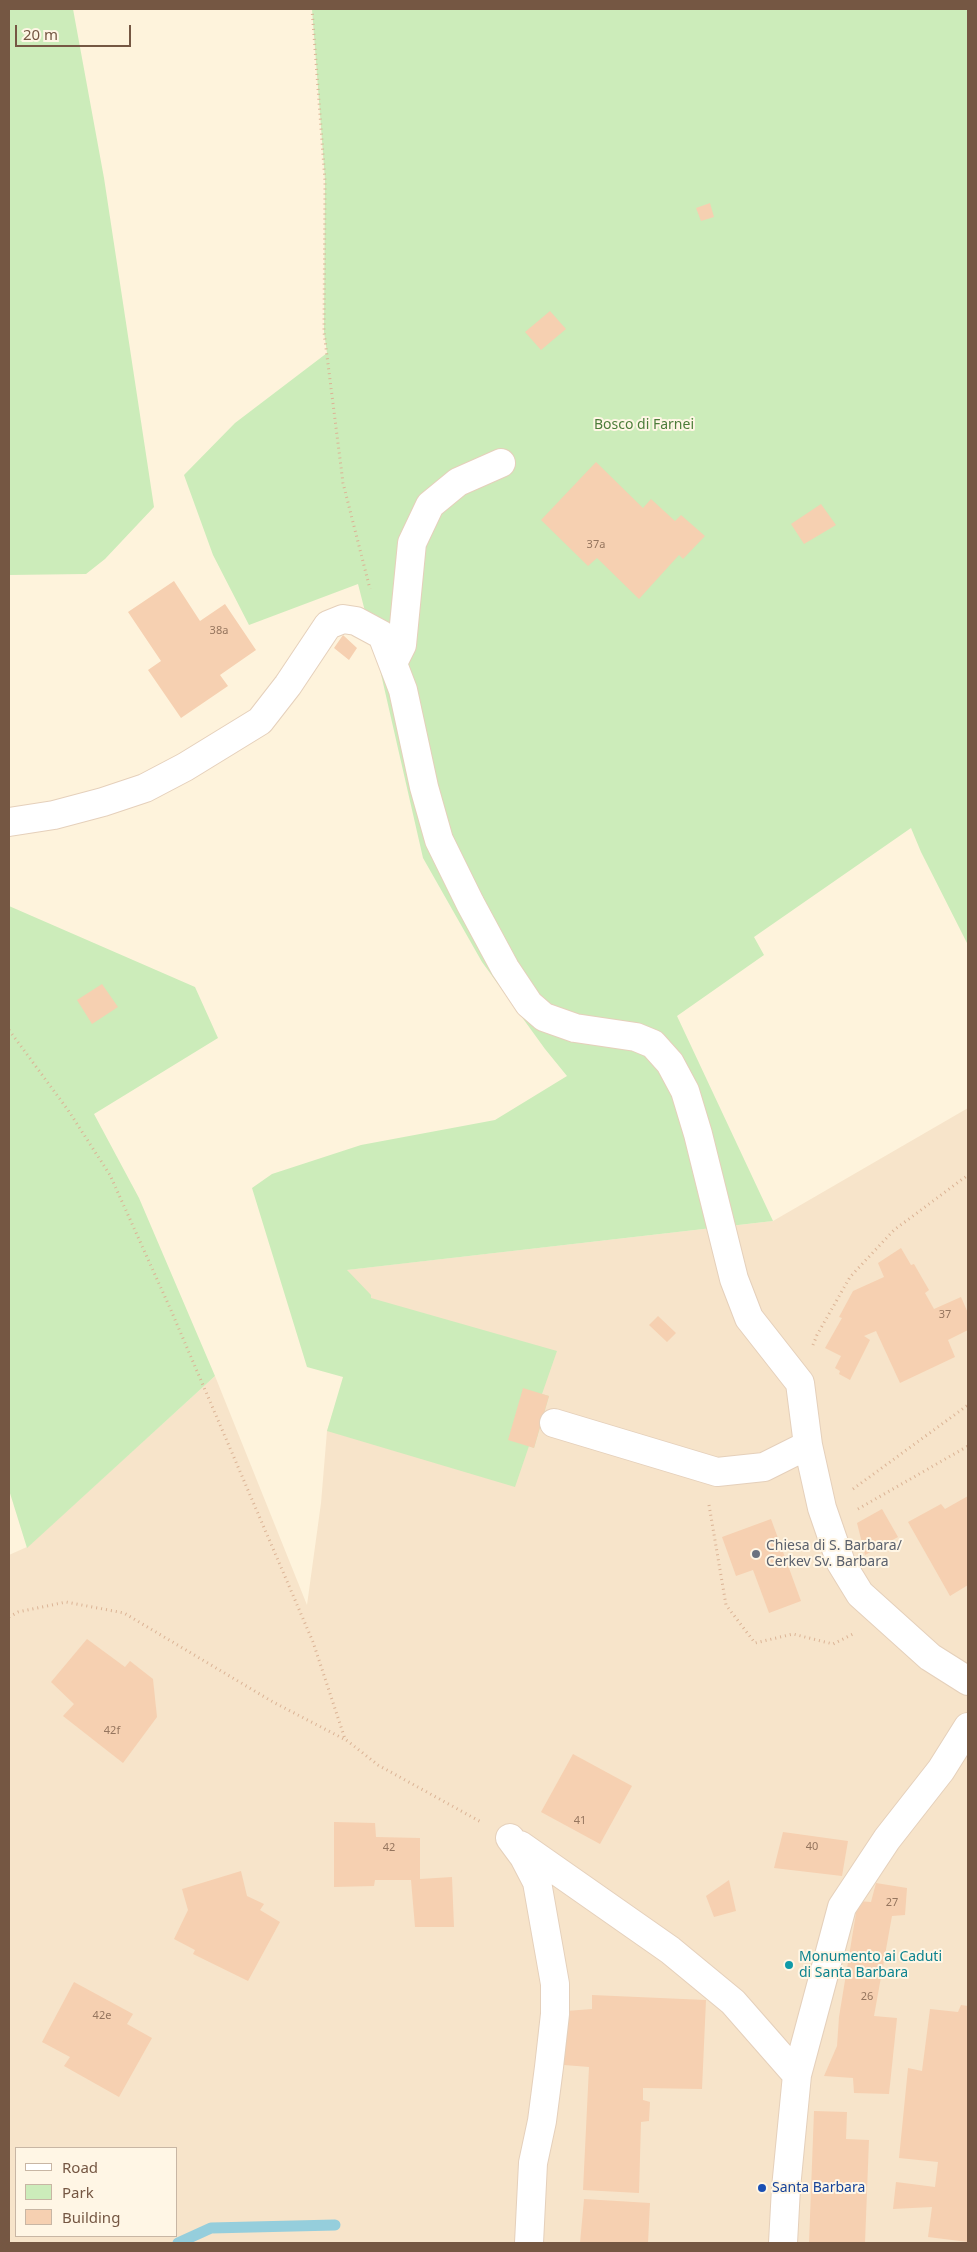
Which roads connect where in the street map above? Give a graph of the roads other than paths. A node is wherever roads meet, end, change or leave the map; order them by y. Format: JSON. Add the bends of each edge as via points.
{"nodes":[{"id":1,"x":501,"y":463,"type":"dead end"},
{"id":2,"x":393,"y":663,"type":"junction"},
{"id":3,"x":9,"y":822,"type":"edge"},
{"id":4,"x":554,"y":1423,"type":"dead end"},
{"id":5,"x":808,"y":1445,"type":"junction"},
{"id":6,"x":968,"y":1681,"type":"edge"},
{"id":7,"x":968,"y":1727,"type":"edge"},
{"id":8,"x":797,"y":2074,"type":"junction"},
{"id":9,"x":529,"y":2243,"type":"edge"},
{"id":10,"x":783,"y":2243,"type":"edge"}],
"edges":[{"from":1,"to":2,"type":"street","via":[[458,482],[430,505],[412,543],[402,645]]},
{"from":2,"to":3,"type":"street","via":[[382,635],[356,620],[343,619],[328,625],[288,686],[260,720],[185,767],[145,788],[103,802],[54,815]]},
{"from":2,"to":5,"type":"street","via":[[403,690],[439,840],[505,968],[529,1004],[544,1017],[575,1028],[636,1037],[653,1044],[670,1063],[685,1091],[734,1279],[748,1318],[800,1382]]},
{"from":4,"to":5,"type":"street","via":[[717,1472],[764,1466]]},
{"from":5,"to":6,"type":"street","via":[[825,1517],[841,1564],[860,1594],[930,1658]]},
{"from":7,"to":8,"type":"street","via":[[941,1770],[887,1839],[842,1907]]},
{"from":8,"to":9,"type":"street","via":[[732,2002],[691,1968],[510,1838],[524,1856],[537,1882],[555,1984],[550,2058],[533,2163]]},
{"from":8,"to":10,"type":"street"}]}
